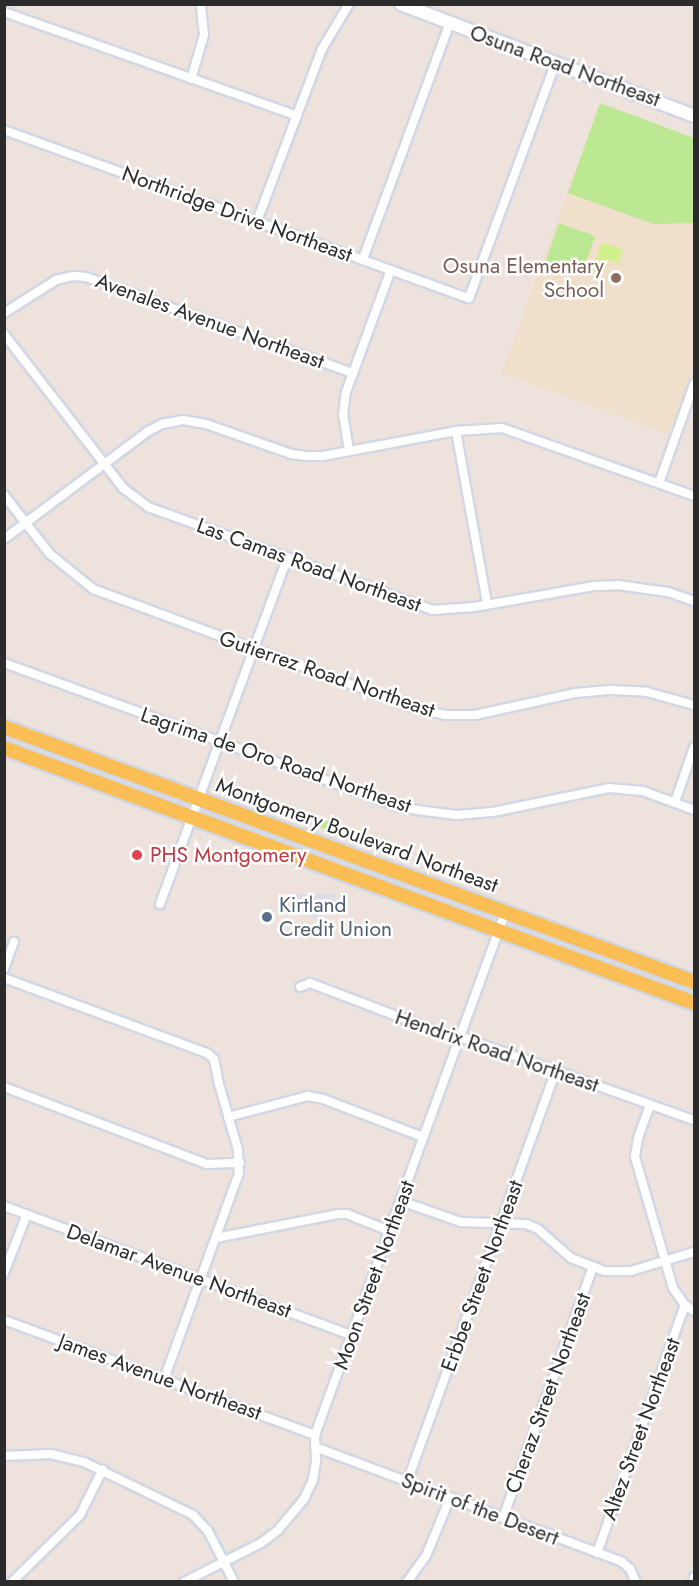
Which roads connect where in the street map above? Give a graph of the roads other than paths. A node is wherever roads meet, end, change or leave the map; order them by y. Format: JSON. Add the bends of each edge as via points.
{"nodes":[{"id":1,"x":201,"y":4,"type":"edge"},
{"id":2,"x":349,"y":4,"type":"edge"},
{"id":3,"x":401,"y":4,"type":"edge"},
{"id":4,"x":4,"y":12,"type":"edge"},
{"id":5,"x":450,"y":23,"type":"junction"},
{"id":6,"x":556,"y":62,"type":"junction"},
{"id":7,"x":191,"y":79,"type":"junction"},
{"id":8,"x":297,"y":116,"type":"junction"},
{"id":9,"x":694,"y":116,"type":"edge"},
{"id":10,"x":4,"y":130,"type":"edge"},
{"id":11,"x":257,"y":221,"type":"junction"},
{"id":12,"x":363,"y":259,"type":"junction"},
{"id":13,"x":391,"y":270,"type":"junction"},
{"id":14,"x":4,"y":314,"type":"edge"},
{"id":15,"x":4,"y":334,"type":"edge"},
{"id":16,"x":353,"y":373,"type":"junction"},
{"id":17,"x":694,"y":385,"type":"edge"},
{"id":18,"x":456,"y":432,"type":"junction"},
{"id":19,"x":349,"y":452,"type":"junction"},
{"id":20,"x":104,"y":465,"type":"junction"},
{"id":21,"x":659,"y":483,"type":"junction"},
{"id":22,"x":4,"y":495,"type":"edge"},
{"id":23,"x":694,"y":496,"type":"edge"},
{"id":24,"x":25,"y":523,"type":"junction"},
{"id":25,"x":4,"y":539,"type":"edge"},
{"id":26,"x":287,"y":558,"type":"junction"},
{"id":27,"x":694,"y":601,"type":"edge"},
{"id":28,"x":487,"y":604,"type":"junction"},
{"id":29,"x":253,"y":649,"type":"junction"},
{"id":30,"x":4,"y":663,"type":"edge"},
{"id":31,"x":694,"y":705,"type":"edge"},
{"id":32,"x":4,"y":727,"type":"edge"},
{"id":33,"x":219,"y":741,"type":"junction"},
{"id":34,"x":694,"y":747,"type":"edge"},
{"id":35,"x":4,"y":748,"type":"edge"},
{"id":36,"x":198,"y":799,"type":"junction"},
{"id":37,"x":675,"y":802,"type":"junction"},
{"id":38,"x":694,"y":810,"type":"edge"},
{"id":39,"x":191,"y":818,"type":"junction"},
{"id":40,"x":160,"y":904,"type":"dead end"},
{"id":41,"x":505,"y":913,"type":"junction"},
{"id":42,"x":499,"y":932,"type":"junction"},
{"id":43,"x":14,"y":942,"type":"dead end"},
{"id":44,"x":4,"y":969,"type":"edge"},
{"id":45,"x":4,"y":978,"type":"edge"},
{"id":46,"x":694,"y":982,"type":"edge"},
{"id":47,"x":300,"y":987,"type":"dead end"},
{"id":48,"x":694,"y":1003,"type":"edge"},
{"id":49,"x":459,"y":1037,"type":"junction"},
{"id":50,"x":556,"y":1071,"type":"junction"},
{"id":51,"x":4,"y":1087,"type":"edge"},
{"id":52,"x":650,"y":1105,"type":"junction"},
{"id":53,"x":228,"y":1117,"type":"junction"},
{"id":54,"x":694,"y":1120,"type":"edge"},
{"id":55,"x":423,"y":1137,"type":"junction"},
{"id":56,"x":240,"y":1163,"type":"junction"},
{"id":57,"x":401,"y":1201,"type":"junction"},
{"id":58,"x":4,"y":1206,"type":"edge"},
{"id":59,"x":27,"y":1214,"type":"junction"},
{"id":60,"x":502,"y":1222,"type":"junction"},
{"id":61,"x":390,"y":1231,"type":"junction"},
{"id":62,"x":216,"y":1238,"type":"junction"},
{"id":63,"x":694,"y":1252,"type":"edge"},
{"id":64,"x":665,"y":1261,"type":"junction"},
{"id":65,"x":592,"y":1267,"type":"junction"},
{"id":66,"x":4,"y":1273,"type":"edge"},
{"id":67,"x":202,"y":1280,"type":"junction"},
{"id":68,"x":686,"y":1305,"type":"junction"},
{"id":69,"x":694,"y":1311,"type":"edge"},
{"id":70,"x":4,"y":1320,"type":"edge"},
{"id":71,"x":353,"y":1336,"type":"junction"},
{"id":72,"x":164,"y":1379,"type":"junction"},
{"id":73,"x":315,"y":1435,"type":"junction"},
{"id":74,"x":315,"y":1447,"type":"junction"},
{"id":75,"x":4,"y":1456,"type":"edge"},
{"id":76,"x":103,"y":1469,"type":"junction"},
{"id":77,"x":407,"y":1482,"type":"junction"},
{"id":78,"x":450,"y":1498,"type":"junction"},
{"id":79,"x":503,"y":1518,"type":"junction"},
{"id":80,"x":597,"y":1553,"type":"junction"},
{"id":81,"x":225,"y":1563,"type":"junction"},
{"id":82,"x":694,"y":1577,"type":"edge"},
{"id":83,"x":12,"y":1581,"type":"edge"},
{"id":84,"x":184,"y":1581,"type":"edge"},
{"id":85,"x":234,"y":1581,"type":"edge"},
{"id":86,"x":407,"y":1581,"type":"edge"},
{"id":87,"x":636,"y":1581,"type":"edge"},
{"id":88,"x":693,"y":1581,"type":"edge"}],
"edges":[{"from":1,"to":7,"type":"street","via":[[204,35]]},
{"from":2,"to":8,"type":"street","via":[[322,49]]},
{"from":3,"to":5,"type":"street","name":"Osuna Road Northeast"},
{"from":4,"to":7,"type":"street"},
{"from":5,"to":6,"type":"street","name":"Osuna Road Northeast"},
{"from":5,"to":12,"type":"street"},
{"from":6,"to":9,"type":"street","name":"Osuna Road Northeast"},
{"from":6,"to":13,"type":"street","name":"Northridge Drive Northeast","via":[[469,298]]},
{"from":7,"to":8,"type":"street"},
{"from":8,"to":11,"type":"street"},
{"from":10,"to":11,"type":"street","name":"Northridge Drive Northeast"},
{"from":11,"to":12,"type":"street","name":"Northridge Drive Northeast"},
{"from":12,"to":13,"type":"street","name":"Northridge Drive Northeast"},
{"from":13,"to":16,"type":"street"},
{"from":14,"to":16,"type":"street","name":"Avenales Avenue Northeast","via":[[56,280],[86,277]]},
{"from":15,"to":20,"type":"street","name":"Las Camas Road Northeast"},
{"from":16,"to":19,"type":"street","via":[[343,415]]},
{"from":17,"to":21,"type":"street"},
{"from":18,"to":19,"type":"street"},
{"from":18,"to":21,"type":"street","via":[[502,428]]},
{"from":18,"to":28,"type":"street"},
{"from":19,"to":20,"type":"street","via":[[323,456],[291,454],[206,424],[183,420],[147,432]]},
{"from":20,"to":24,"type":"street"},
{"from":20,"to":26,"type":"street","name":"Las Camas Road Northeast","via":[[123,488],[148,507]]},
{"from":21,"to":23,"type":"street"},
{"from":22,"to":24,"type":"street","name":"Gutierrez Road Northeast"},
{"from":24,"to":25,"type":"street"},
{"from":24,"to":29,"type":"street","name":"Gutierrez Road Northeast","via":[[50,555],[93,589]]},
{"from":26,"to":28,"type":"street","name":"Las Camas Road Northeast","via":[[432,610]]},
{"from":26,"to":29,"type":"street"},
{"from":27,"to":28,"type":"street","name":"Las Camas Road Northeast","via":[[659,590],[618,585]]},
{"from":29,"to":31,"type":"street","name":"Gutierrez Road Northeast","via":[[415,708],[445,715],[475,715],[575,693],[612,690],[647,692]]},
{"from":29,"to":33,"type":"street"},
{"from":30,"to":33,"type":"street","name":"Lagrima de Oro Road Northeast"},
{"from":32,"to":36,"type":"main road","name":"Montgomery Boulevard Northeast"},
{"from":33,"to":36,"type":"street"},
{"from":33,"to":37,"type":"street","name":"Lagrima de Oro Road Northeast","via":[[394,805],[436,814],[493,812],[609,788],[643,791]]},
{"from":34,"to":37,"type":"street"},
{"from":35,"to":39,"type":"main road","name":"Montgomery Boulevard Northeast"},
{"from":36,"to":39,"type":"street"},
{"from":36,"to":41,"type":"main road","name":"Montgomery Boulevard Northeast"},
{"from":37,"to":38,"type":"street","name":"Lagrima de Oro Road Northeast"},
{"from":39,"to":40,"type":"street"},
{"from":39,"to":42,"type":"main road","name":"Montgomery Boulevard Northeast"},
{"from":41,"to":42,"type":"street","name":"Moon Street Northeast"},
{"from":41,"to":46,"type":"main road","name":"Montgomery Boulevard Northeast"},
{"from":42,"to":48,"type":"main road","name":"Montgomery Boulevard Northeast"},
{"from":42,"to":49,"type":"street","name":"Moon Street Northeast"},
{"from":43,"to":44,"type":"street"},
{"from":45,"to":53,"type":"street","via":[[207,1053],[214,1059]]},
{"from":47,"to":49,"type":"street","name":"Hendrix Road Northeast","via":[[310,983]]},
{"from":49,"to":50,"type":"street","name":"Hendrix Road Northeast"},
{"from":49,"to":55,"type":"street","name":"Moon Street Northeast"},
{"from":50,"to":52,"type":"street","name":"Hendrix Road Northeast"},
{"from":50,"to":60,"type":"street","name":"Erbbe Street Northeast"},
{"from":51,"to":56,"type":"street","via":[[207,1164]]},
{"from":52,"to":54,"type":"street","name":"Hendrix Road Northeast"},
{"from":52,"to":64,"type":"street","via":[[635,1157]]},
{"from":53,"to":55,"type":"street","via":[[308,1096]]},
{"from":53,"to":56,"type":"street"},
{"from":55,"to":57,"type":"street","name":"Moon Street Northeast"},
{"from":56,"to":62,"type":"street","via":[[237,1183]]},
{"from":57,"to":60,"type":"street","via":[[460,1222]]},
{"from":57,"to":61,"type":"street","name":"Moon Street Northeast"},
{"from":58,"to":59,"type":"street","name":"Delamar Avenue Northeast"},
{"from":59,"to":66,"type":"street"},
{"from":59,"to":67,"type":"street","name":"Delamar Avenue Northeast"},
{"from":60,"to":65,"type":"street","via":[[538,1229],[571,1258]]},
{"from":60,"to":77,"type":"street","name":"Erbbe Street Northeast"},
{"from":61,"to":62,"type":"street","via":[[348,1214],[338,1214]]},
{"from":61,"to":71,"type":"street","name":"Moon Street Northeast"},
{"from":62,"to":67,"type":"street"},
{"from":63,"to":64,"type":"street"},
{"from":64,"to":65,"type":"street","via":[[632,1271]]},
{"from":64,"to":68,"type":"street","via":[[673,1288]]},
{"from":65,"to":79,"type":"street","name":"Cheraz Street Northeast"},
{"from":67,"to":71,"type":"street","name":"Delamar Avenue Northeast"},
{"from":67,"to":72,"type":"street"},
{"from":68,"to":69,"type":"street"},
{"from":68,"to":80,"type":"street","name":"Altez Street Northeast"},
{"from":70,"to":72,"type":"street","name":"James Avenue Northeast"},
{"from":71,"to":73,"type":"street","name":"Moon Street Northeast"},
{"from":72,"to":73,"type":"street","name":"James Avenue Northeast"},
{"from":73,"to":74,"type":"street","name":"Moon Street Northeast"},
{"from":74,"to":77,"type":"street","name":"Spirit of the Desert"},
{"from":74,"to":81,"type":"street","name":"Moon Street Northeast","via":[[313,1480],[294,1514],[261,1542]]},
{"from":75,"to":76,"type":"street","via":[[51,1454]]},
{"from":76,"to":81,"type":"street","via":[[194,1515],[208,1531]]},
{"from":76,"to":83,"type":"street","via":[[80,1515]]},
{"from":77,"to":78,"type":"street","name":"Spirit of the Desert"},
{"from":78,"to":79,"type":"street","name":"Spirit of the Desert"},
{"from":78,"to":86,"type":"street","via":[[426,1556]]},
{"from":79,"to":80,"type":"street","name":"Spirit of the Desert"},
{"from":80,"to":87,"type":"street","name":"Spirit of the Desert","via":[[622,1562]]},
{"from":81,"to":84,"type":"street","name":"Moon Street Northeast"},
{"from":81,"to":85,"type":"street"},
{"from":82,"to":88,"type":"street"}]}
